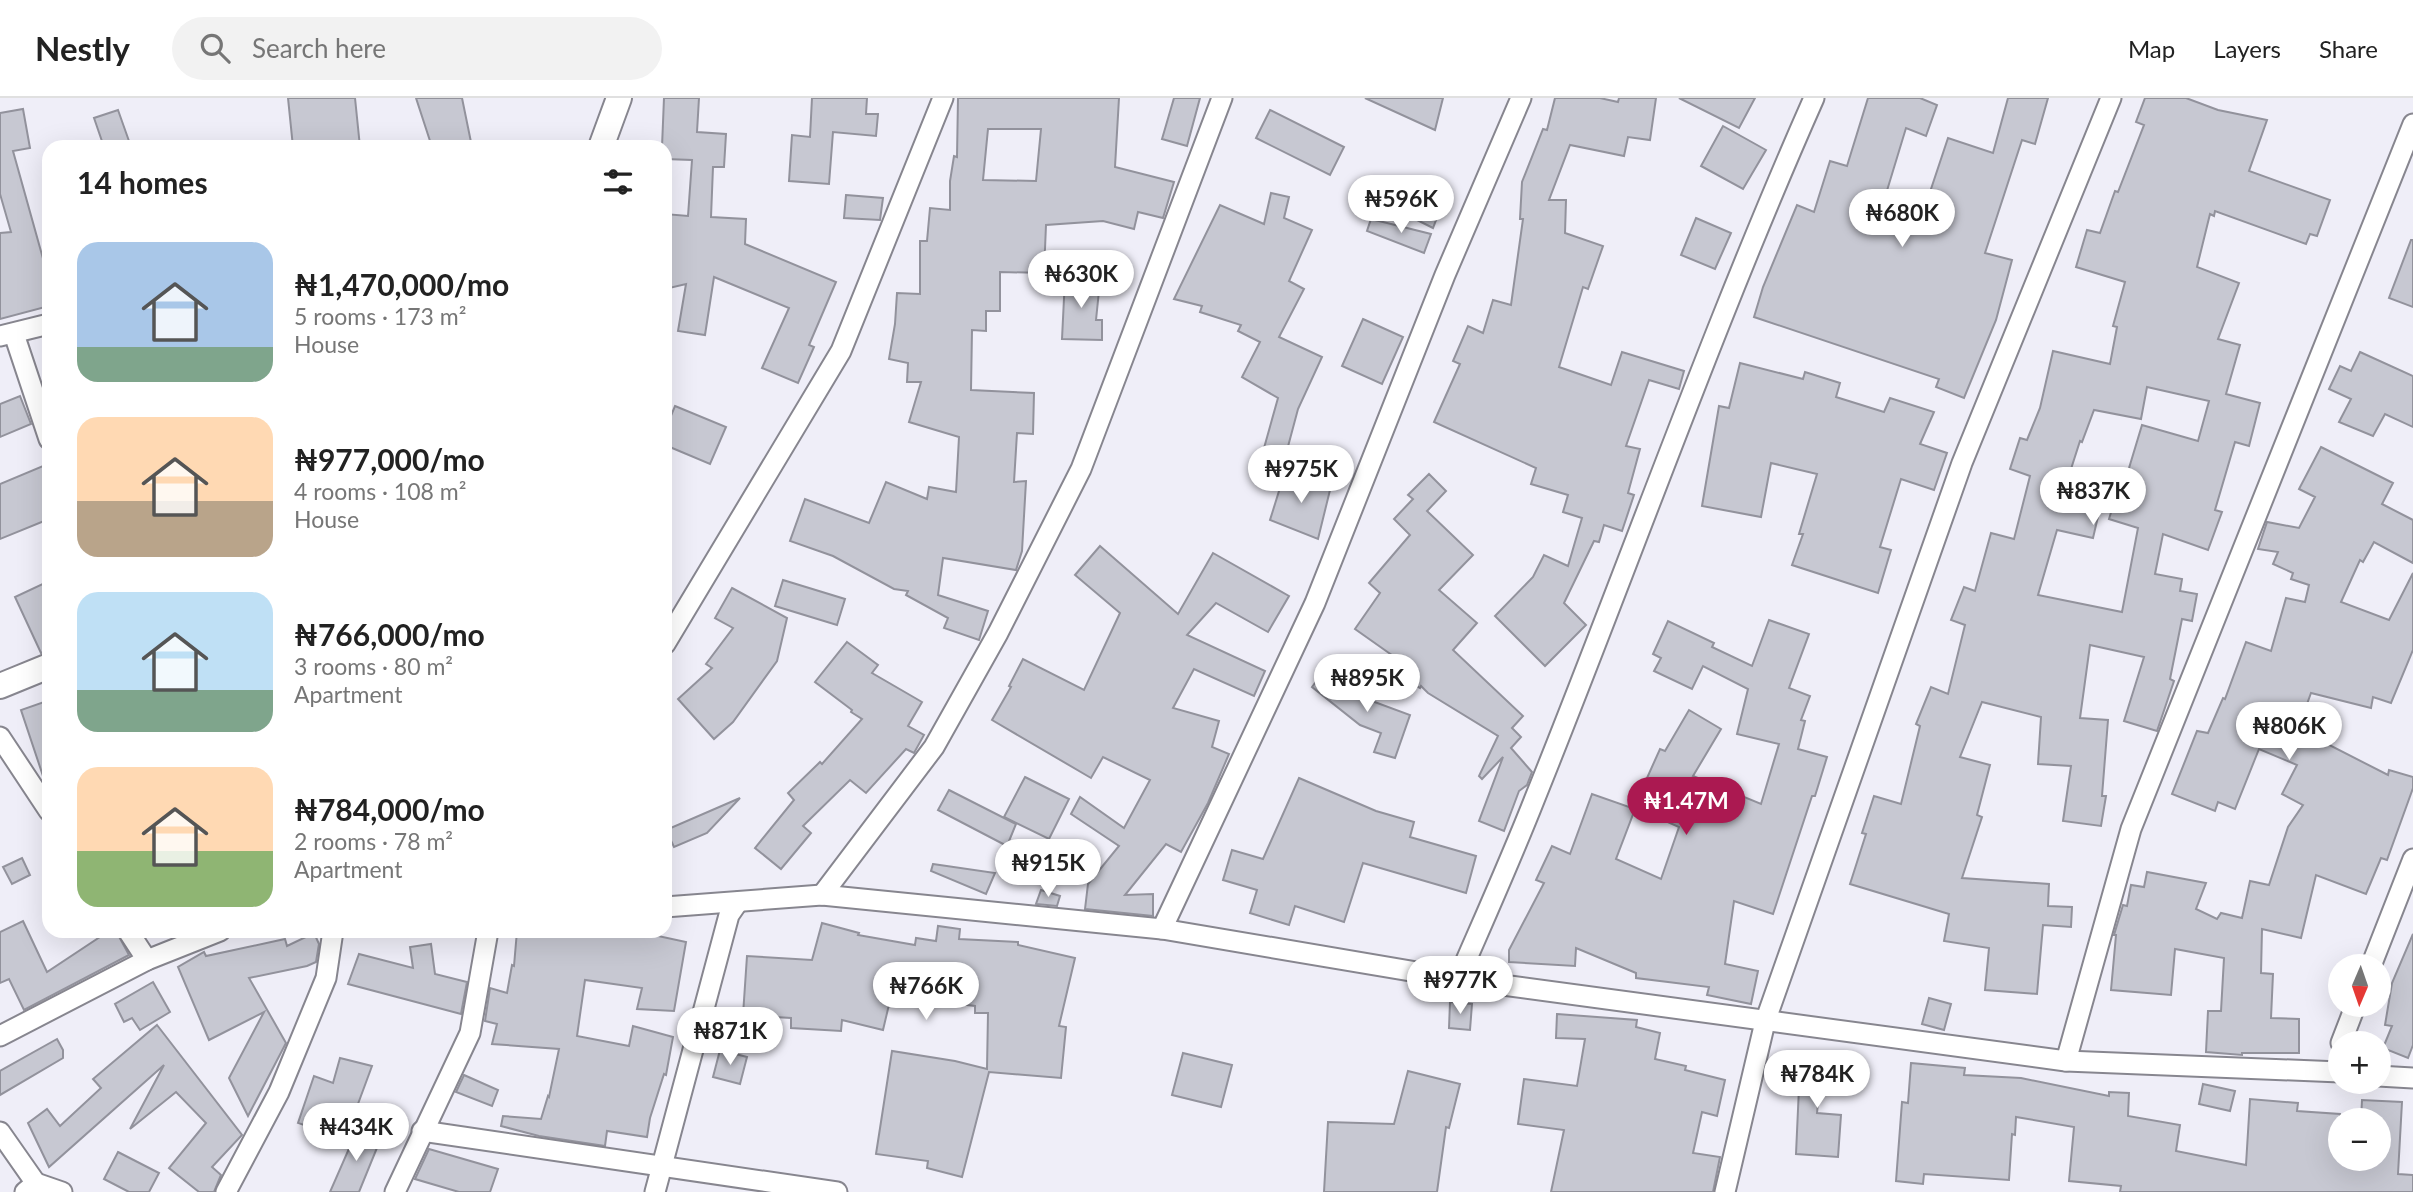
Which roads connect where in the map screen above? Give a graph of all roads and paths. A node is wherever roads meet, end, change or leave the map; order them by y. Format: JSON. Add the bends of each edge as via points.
{"nodes":[{"id":1,"x":619,"y":98,"type":"edge"},
{"id":2,"x":943,"y":98,"type":"edge"},
{"id":3,"x":1222,"y":98,"type":"edge"},
{"id":4,"x":1521,"y":98,"type":"edge"},
{"id":5,"x":1814,"y":98,"type":"edge"},
{"id":6,"x":2111,"y":98,"type":"edge"},
{"id":7,"x":2413,"y":124,"type":"edge"},
{"id":8,"x":604,"y":140,"type":"edge"},
{"id":9,"x":42,"y":326,"type":"edge"},
{"id":10,"x":7,"y":335,"type":"edge"},
{"id":11,"x":42,"y":422,"type":"edge"},
{"id":12,"x":672,"y":632,"type":"edge"},
{"id":13,"x":42,"y":669,"type":"edge"},
{"id":14,"x":0,"y":686,"type":"edge"},
{"id":15,"x":0,"y":737,"type":"edge"},
{"id":16,"x":42,"y":800,"type":"edge"},
{"id":17,"x":2413,"y":859,"type":"edge"},
{"id":18,"x":822,"y":895,"type":"junction"},
{"id":19,"x":738,"y":902,"type":"junction"},
{"id":20,"x":672,"y":907,"type":"edge"},
{"id":21,"x":1162,"y":929,"type":"junction"},
{"id":22,"x":133,"y":938,"type":"edge"},
{"id":23,"x":202,"y":938,"type":"edge"},
{"id":24,"x":332,"y":938,"type":"edge"},
{"id":25,"x":487,"y":938,"type":"edge"},
{"id":26,"x":2376,"y":954,"type":"edge"},
{"id":27,"x":147,"y":960,"type":"junction"},
{"id":28,"x":1458,"y":979,"type":"junction"},
{"id":29,"x":1765,"y":1022,"type":"junction"},
{"id":30,"x":0,"y":1036,"type":"edge"},
{"id":31,"x":2066,"y":1061,"type":"junction"},
{"id":32,"x":2328,"y":1072,"type":"edge"},
{"id":33,"x":2391,"y":1077,"type":"edge"},
{"id":34,"x":2413,"y":1079,"type":"edge"},
{"id":35,"x":422,"y":1131,"type":"junction"},
{"id":36,"x":0,"y":1132,"type":"edge"},
{"id":37,"x":663,"y":1165,"type":"junction"},
{"id":38,"x":34,"y":1189,"type":"edge"},
{"id":39,"x":62,"y":1192,"type":"edge"},
{"id":40,"x":226,"y":1192,"type":"edge"},
{"id":41,"x":394,"y":1192,"type":"edge"},
{"id":42,"x":655,"y":1192,"type":"edge"},
{"id":43,"x":836,"y":1192,"type":"edge"},
{"id":44,"x":1725,"y":1192,"type":"edge"}],
"edges":[{"from":1,"to":8,"type":"street"},
{"from":2,"to":12,"type":"street","via":[[841,351]]},
{"from":3,"to":18,"type":"street","via":[[1081,469],[934,747]]},
{"from":4,"to":21,"type":"street","via":[[1445,275],[1315,603]]},
{"from":5,"to":28,"type":"street","via":[[1681,419],[1535,800]]},
{"from":6,"to":29,"type":"street","via":[[1962,463]]},
{"from":7,"to":31,"type":"street","via":[[2131,829]]},
{"from":9,"to":10,"type":"street"},
{"from":10,"to":11,"type":"street"},
{"from":13,"to":14,"type":"street"},
{"from":15,"to":16,"type":"street"},
{"from":17,"to":26,"type":"street"},
{"from":18,"to":19,"type":"street"},
{"from":18,"to":21,"type":"street"},
{"from":19,"to":20,"type":"street"},
{"from":19,"to":37,"type":"street","via":[[729,915]]},
{"from":21,"to":28,"type":"street"},
{"from":22,"to":27,"type":"street"},
{"from":23,"to":27,"type":"street"},
{"from":24,"to":40,"type":"street","via":[[326,978],[279,1092]]},
{"from":25,"to":35,"type":"street","via":[[470,1033]]},
{"from":27,"to":30,"type":"street"},
{"from":28,"to":29,"type":"street"},
{"from":29,"to":31,"type":"street"},
{"from":29,"to":44,"type":"street"},
{"from":31,"to":32,"type":"street"},
{"from":33,"to":34,"type":"street"},
{"from":35,"to":37,"type":"street"},
{"from":35,"to":41,"type":"street"},
{"from":36,"to":38,"type":"street"},
{"from":37,"to":42,"type":"street"},
{"from":37,"to":43,"type":"street"},
{"from":38,"to":39,"type":"street"}]}
